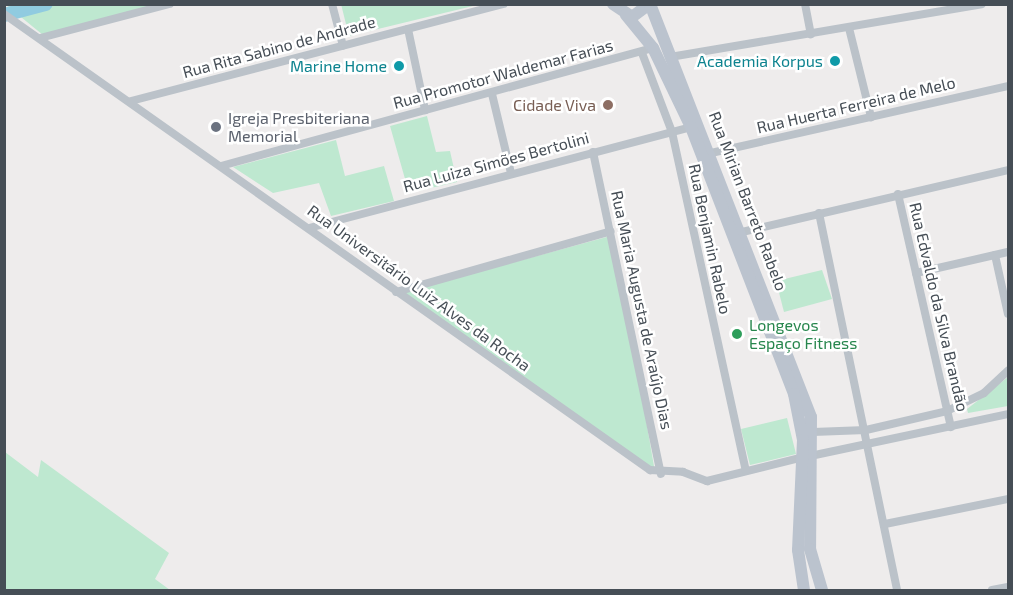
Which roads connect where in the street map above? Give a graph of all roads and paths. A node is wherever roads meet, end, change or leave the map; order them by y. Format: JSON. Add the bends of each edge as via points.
{"nodes":[{"id":1,"x":170,"y":4,"type":"edge"},
{"id":2,"x":332,"y":4,"type":"edge"},
{"id":3,"x":504,"y":4,"type":"edge"},
{"id":4,"x":613,"y":4,"type":"edge"},
{"id":5,"x":650,"y":4,"type":"edge"},
{"id":6,"x":806,"y":4,"type":"edge"},
{"id":7,"x":982,"y":4,"type":"edge"},
{"id":8,"x":7,"y":15,"type":"edge"},
{"id":9,"x":626,"y":15,"type":"junction"},
{"id":10,"x":849,"y":28,"type":"junction"},
{"id":11,"x":408,"y":29,"type":"junction"},
{"id":12,"x":811,"y":34,"type":"junction"},
{"id":13,"x":40,"y":38,"type":"junction"},
{"id":14,"x":343,"y":46,"type":"junction"},
{"id":15,"x":648,"y":50,"type":"junction"},
{"id":16,"x":670,"y":57,"type":"junction"},
{"id":17,"x":1008,"y":86,"type":"edge"},
{"id":18,"x":492,"y":94,"type":"junction"},
{"id":19,"x":131,"y":101,"type":"junction"},
{"id":20,"x":425,"y":110,"type":"junction"},
{"id":21,"x":871,"y":117,"type":"junction"},
{"id":22,"x":691,"y":127,"type":"junction"},
{"id":23,"x":672,"y":132,"type":"junction"},
{"id":24,"x":593,"y":153,"type":"junction"},
{"id":25,"x":711,"y":153,"type":"junction"},
{"id":26,"x":221,"y":166,"type":"junction"},
{"id":27,"x":1008,"y":170,"type":"edge"},
{"id":28,"x":511,"y":173,"type":"junction"},
{"id":29,"x":898,"y":194,"type":"junction"},
{"id":30,"x":819,"y":213,"type":"junction"},
{"id":31,"x":309,"y":228,"type":"junction"},
{"id":32,"x":611,"y":231,"type":"junction"},
{"id":33,"x":742,"y":232,"type":"junction"},
{"id":34,"x":1008,"y":252,"type":"edge"},
{"id":35,"x":995,"y":255,"type":"junction"},
{"id":36,"x":916,"y":273,"type":"junction"},
{"id":37,"x":396,"y":292,"type":"junction"},
{"id":38,"x":1008,"y":314,"type":"edge"},
{"id":39,"x":1008,"y":371,"type":"edge"},
{"id":40,"x":947,"y":411,"type":"junction"},
{"id":41,"x":1008,"y":414,"type":"edge"},
{"id":42,"x":951,"y":427,"type":"junction"},
{"id":43,"x":866,"y":430,"type":"junction"},
{"id":44,"x":813,"y":432,"type":"junction"},
{"id":45,"x":869,"y":446,"type":"junction"},
{"id":46,"x":809,"y":456,"type":"junction"},
{"id":47,"x":746,"y":470,"type":"junction"},
{"id":48,"x":661,"y":474,"type":"junction"},
{"id":49,"x":1008,"y":499,"type":"edge"},
{"id":50,"x":885,"y":524,"type":"junction"},
{"id":51,"x":1008,"y":587,"type":"edge"},
{"id":52,"x":804,"y":591,"type":"edge"},
{"id":53,"x":822,"y":591,"type":"edge"},
{"id":54,"x":897,"y":591,"type":"edge"},
{"id":55,"x":992,"y":591,"type":"edge"}],
"edges":[{"from":1,"to":13,"type":"street"},
{"from":2,"to":14,"type":"street"},
{"from":3,"to":11,"type":"street","name":"Rua Rita Sabino de Andrade"},
{"from":4,"to":9,"type":"main road","name":"Rua Mirian Barreto Rabelo"},
{"from":5,"to":9,"type":"main road","via":[[641,15]]},
{"from":5,"to":16,"type":"main road","name":"Rua Mirian Barreto Rabelo"},
{"from":6,"to":12,"type":"street"},
{"from":7,"to":10,"type":"street"},
{"from":8,"to":13,"type":"street","name":"Rua Universitário Luiz Alves da Rocha"},
{"from":9,"to":15,"type":"main road","name":"Rua Mirian Barreto Rabelo"},
{"from":10,"to":12,"type":"street"},
{"from":10,"to":21,"type":"street"},
{"from":11,"to":14,"type":"street","name":"Rua Rita Sabino de Andrade"},
{"from":11,"to":20,"type":"street"},
{"from":12,"to":16,"type":"street"},
{"from":13,"to":19,"type":"street","name":"Rua Universitário Luiz Alves da Rocha"},
{"from":14,"to":19,"type":"street","name":"Rua Rita Sabino de Andrade"},
{"from":15,"to":18,"type":"street","name":"Rua Promotor Waldemar Farias"},
{"from":15,"to":22,"type":"main road","name":"Rua Mirian Barreto Rabelo"},
{"from":15,"to":23,"type":"street","name":"Rua Benjamin Rabelo"},
{"from":16,"to":25,"type":"main road","name":"Rua Mirian Barreto Rabelo"},
{"from":17,"to":21,"type":"street","name":"Rua Huerta Ferreira de Melo"},
{"from":18,"to":20,"type":"street","name":"Rua Promotor Waldemar Farias"},
{"from":18,"to":28,"type":"street"},
{"from":19,"to":26,"type":"street","name":"Rua Universitário Luiz Alves da Rocha"},
{"from":20,"to":26,"type":"street","name":"Rua Promotor Waldemar Farias"},
{"from":21,"to":25,"type":"street","name":"Rua Huerta Ferreira de Melo"},
{"from":22,"to":23,"type":"street","name":"Rua Luiza Simões Bertolini"},
{"from":22,"to":46,"type":"main road","name":"Rua Mirian Barreto Rabelo","via":[[788,375]]},
{"from":23,"to":24,"type":"street","name":"Rua Luiza Simões Bertolini"},
{"from":23,"to":47,"type":"street","name":"Rua Benjamin Rabelo"},
{"from":24,"to":28,"type":"street","name":"Rua Luiza Simões Bertolini"},
{"from":24,"to":32,"type":"street","name":"Rua Maria Augusta de Araújo Dias"},
{"from":25,"to":33,"type":"main road","name":"Rua Mirian Barreto Rabelo"},
{"from":26,"to":31,"type":"street","name":"Rua Universitário Luiz Alves da Rocha"},
{"from":27,"to":29,"type":"street"},
{"from":28,"to":31,"type":"street","name":"Rua Luiza Simões Bertolini"},
{"from":29,"to":30,"type":"street"},
{"from":29,"to":36,"type":"street","name":"Rua Edvaldo da Silva Brandão"},
{"from":30,"to":33,"type":"street"},
{"from":30,"to":43,"type":"street"},
{"from":31,"to":37,"type":"street","name":"Rua Universitário Luiz Alves da Rocha"},
{"from":32,"to":37,"type":"street"},
{"from":32,"to":48,"type":"street","name":"Rua Maria Augusta de Araújo Dias"},
{"from":33,"to":44,"type":"main road","name":"Rua Mirian Barreto Rabelo"},
{"from":34,"to":35,"type":"street"},
{"from":35,"to":36,"type":"street"},
{"from":35,"to":38,"type":"street"},
{"from":36,"to":40,"type":"street","name":"Rua Edvaldo da Silva Brandão"},
{"from":37,"to":48,"type":"street","name":"Rua Universitário Luiz Alves da Rocha"},
{"from":39,"to":40,"type":"street","via":[[984,393]]},
{"from":40,"to":42,"type":"street","name":"Rua Edvaldo da Silva Brandão"},
{"from":40,"to":43,"type":"street"},
{"from":41,"to":42,"type":"street"},
{"from":42,"to":45,"type":"street"},
{"from":43,"to":44,"type":"street"},
{"from":43,"to":45,"type":"street"},
{"from":44,"to":46,"type":"main road","name":"Rua Mirian Barreto Rabelo"},
{"from":45,"to":46,"type":"street"},
{"from":45,"to":50,"type":"street"},
{"from":46,"to":47,"type":"street"},
{"from":46,"to":52,"type":"main road","name":"Rua Mirian Barreto Rabelo","via":[[798,550]]},
{"from":46,"to":53,"type":"main road","name":"Rua Mirian Barreto Rabelo","via":[[810,549]]},
{"from":47,"to":48,"type":"street","via":[[707,481],[682,472]]},
{"from":49,"to":50,"type":"street"},
{"from":50,"to":54,"type":"street"},
{"from":51,"to":55,"type":"street"}]}
